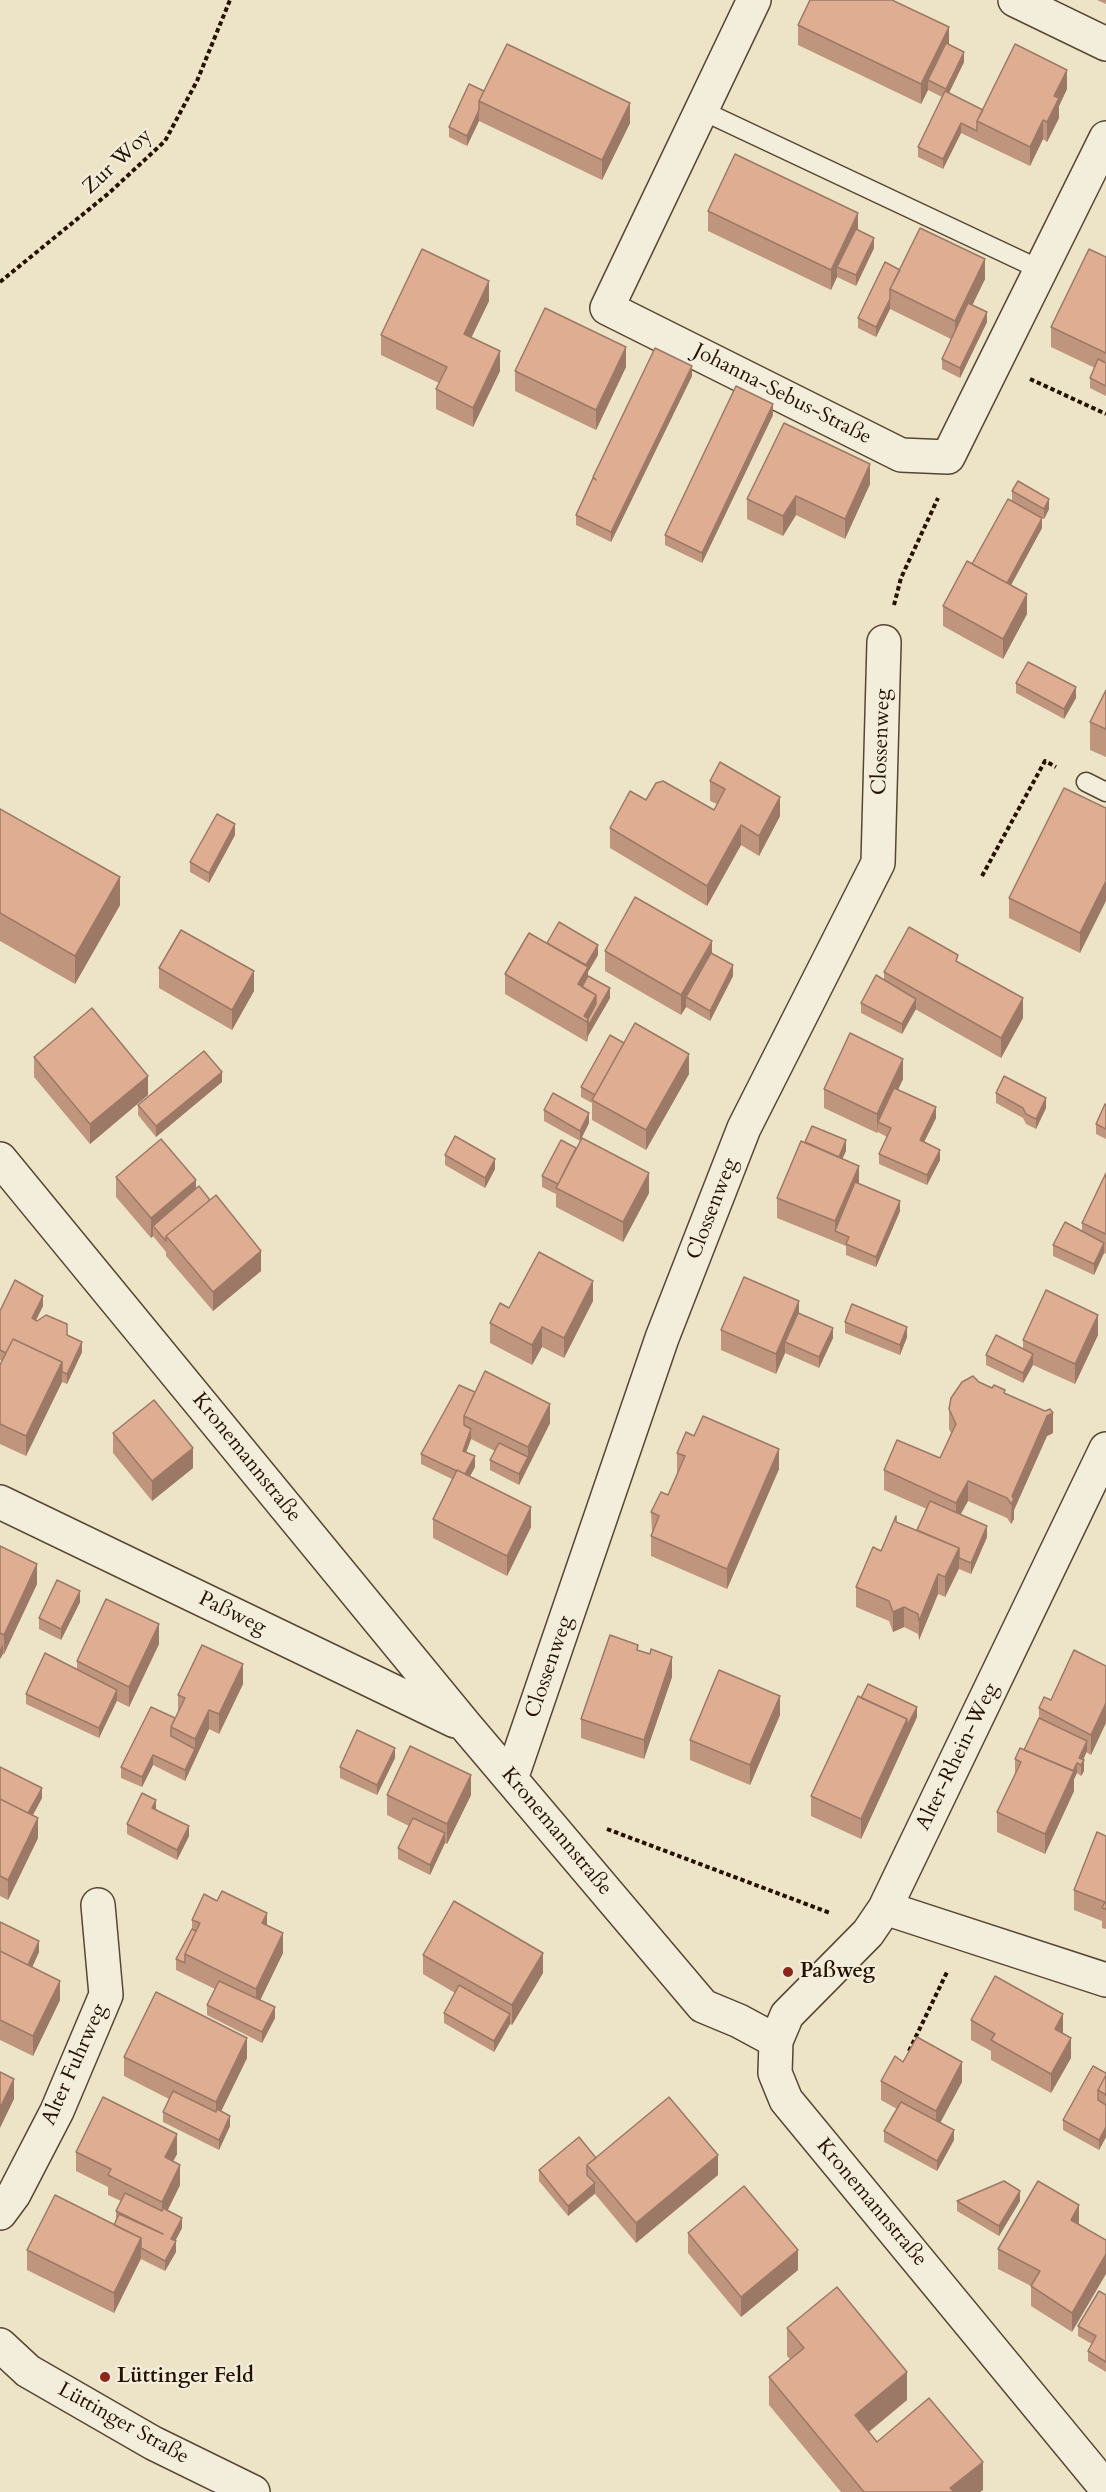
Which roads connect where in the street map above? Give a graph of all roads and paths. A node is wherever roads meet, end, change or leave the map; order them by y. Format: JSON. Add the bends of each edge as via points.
{"nodes":[{"id":1,"x":230,"y":0,"type":"edge"},
{"id":2,"x":754,"y":0,"type":"edge"},
{"id":3,"x":1015,"y":0,"type":"edge"},
{"id":4,"x":1106,"y":44,"type":"edge"},
{"id":5,"x":701,"y":110,"type":"junction"},
{"id":6,"x":1106,"y":138,"type":"edge"},
{"id":7,"x":1041,"y":270,"type":"junction"},
{"id":8,"x":0,"y":282,"type":"edge"},
{"id":9,"x":994,"y":363,"type":"junction"},
{"id":10,"x":1106,"y":414,"type":"edge"},
{"id":11,"x":948,"y":457,"type":"junction"},
{"id":12,"x":884,"y":642,"type":"joint"},
{"id":13,"x":1086,"y":782,"type":"joint"},
{"id":14,"x":1106,"y":792,"type":"edge"},
{"id":15,"x":982,"y":876,"type":"dead end"},
{"id":16,"x":0,"y":1159,"type":"edge"},
{"id":17,"x":1106,"y":1449,"type":"edge"},
{"id":18,"x":0,"y":1502,"type":"edge"},
{"id":19,"x":465,"y":1725,"type":"junction"},
{"id":20,"x":512,"y":1779,"type":"junction"},
{"id":21,"x":606,"y":1828,"type":"dead end"},
{"id":22,"x":98,"y":1905,"type":"dead end"},
{"id":23,"x":876,"y":1920,"type":"junction"},
{"id":24,"x":965,"y":1934,"type":"junction"},
{"id":25,"x":1106,"y":1980,"type":"edge"},
{"id":26,"x":776,"y":2041,"type":"junction"},
{"id":27,"x":909,"y":2051,"type":"edge"},
{"id":28,"x":0,"y":2213,"type":"edge"},
{"id":29,"x":0,"y":2345,"type":"edge"},
{"id":30,"x":1106,"y":2488,"type":"edge"},
{"id":31,"x":253,"y":2492,"type":"edge"}],
"edges":[{"from":1,"to":8,"type":"path","name":"Zur Woy","via":[[197,81],[165,141],[109,193]]},
{"from":2,"to":5,"type":"street","name":"Johanna-Sebus-Straße"},
{"from":3,"to":4,"type":"street"},
{"from":5,"to":7,"type":"lane"},
{"from":5,"to":11,"type":"street","name":"Johanna-Sebus-Straße","via":[[607,308],[901,455]]},
{"from":6,"to":7,"type":"street"},
{"from":7,"to":9,"type":"street"},
{"from":9,"to":10,"type":"path"},
{"from":9,"to":11,"type":"street"},
{"from":11,"to":12,"type":"path","via":[[941,492],[901,578]]},
{"from":12,"to":20,"type":"street","name":"Clossenweg","via":[[878,863],[744,1128],[662,1338]]},
{"from":13,"to":14,"type":"lane"},
{"from":13,"to":15,"type":"path","via":[[1045,761]]},
{"from":16,"to":19,"type":"street","name":"Kronemannstraße"},
{"from":17,"to":23,"type":"street","name":"Alter-Rhein-Weg"},
{"from":18,"to":19,"type":"street","name":"Paßweg"},
{"from":19,"to":20,"type":"street","name":"Kronemannstraße"},
{"from":20,"to":26,"type":"street","name":"Kronemannstraße","via":[[703,2006]]},
{"from":21,"to":23,"type":"path","via":[[840,1916]]},
{"from":22,"to":28,"type":"street","name":"Alter Fuhrweg","via":[[106,1995],[57,2111]]},
{"from":23,"to":24,"type":"street"},
{"from":23,"to":26,"type":"street","name":"Alter-Rhein-Weg","via":[[787,2015]]},
{"from":24,"to":25,"type":"street"},
{"from":24,"to":27,"type":"path"},
{"from":26,"to":30,"type":"street","name":"Kronemannstraße","via":[[775,2073],[786,2100]]},
{"from":29,"to":31,"type":"street","name":"Lüttinger Straße","via":[[28,2370],[143,2437]]}]}
